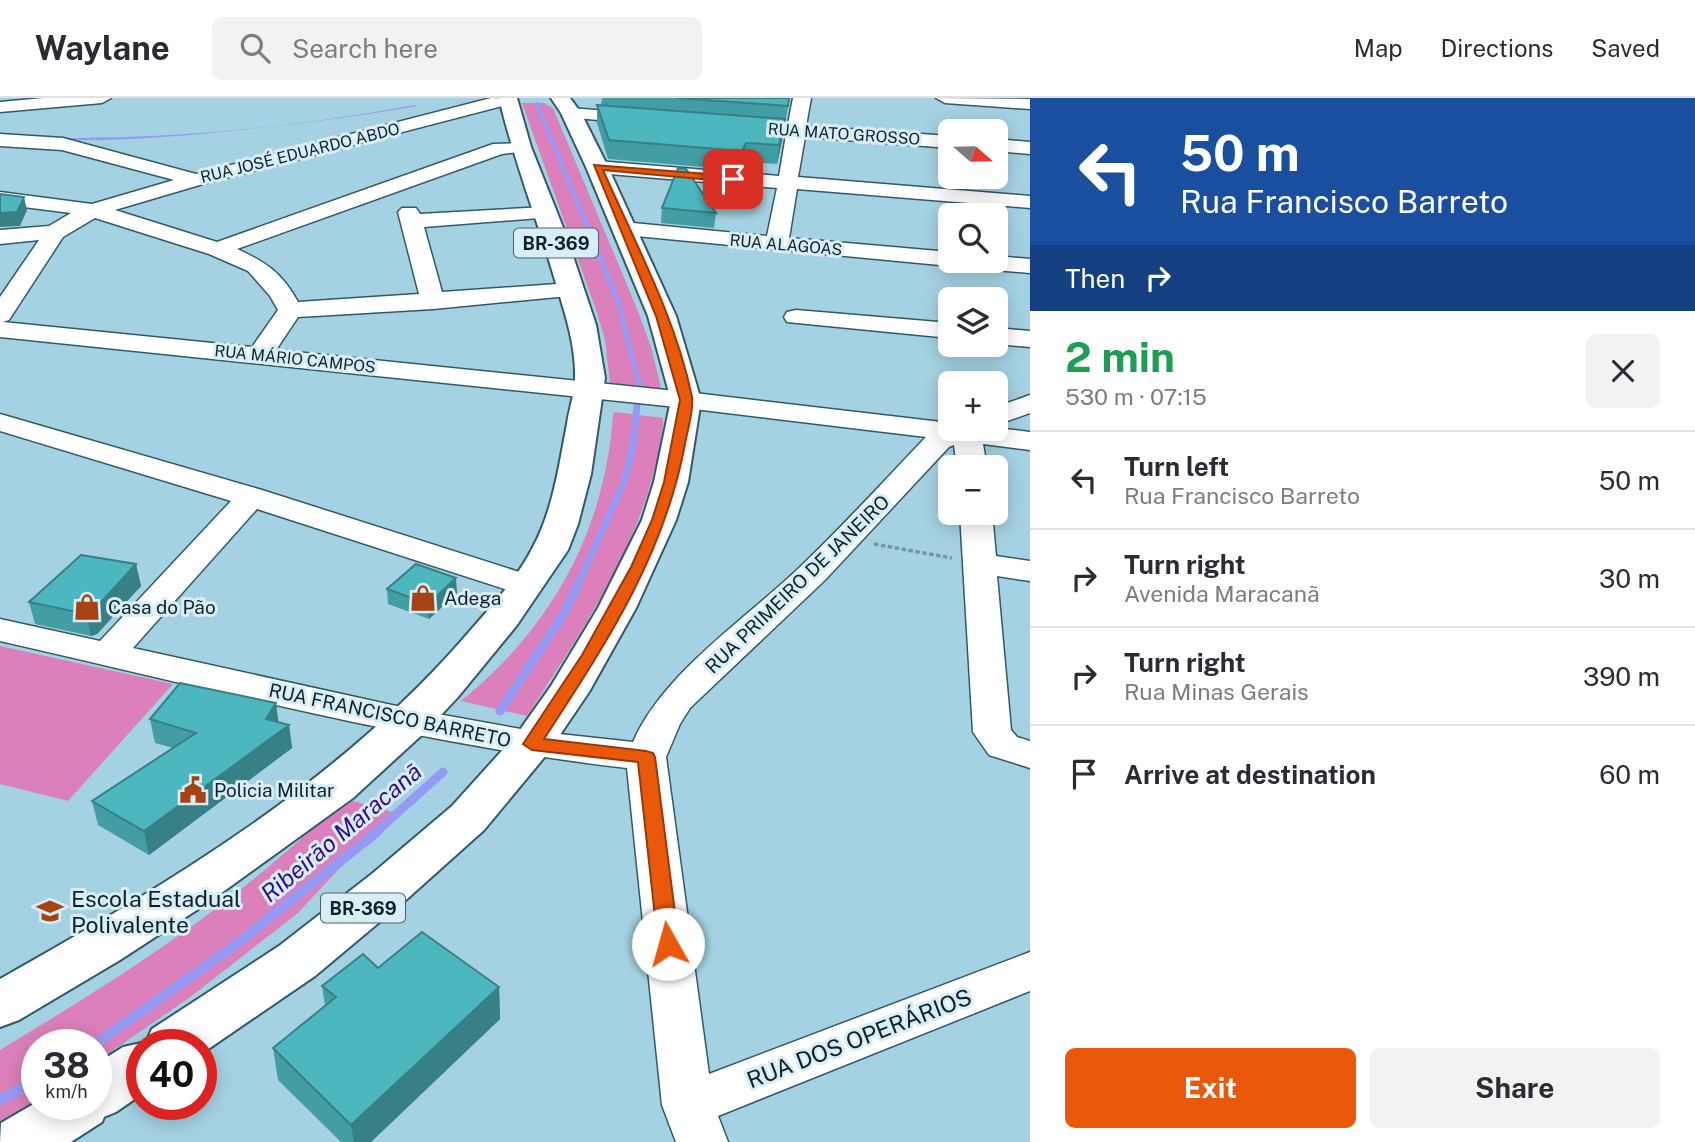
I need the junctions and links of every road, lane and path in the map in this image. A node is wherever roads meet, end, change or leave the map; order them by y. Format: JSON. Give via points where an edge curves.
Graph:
{"nodes":[{"id":1,"x":102,"y":98,"type":"edge"},
{"id":2,"x":549,"y":98,"type":"edge"},
{"id":3,"x":802,"y":98,"type":"edge"},
{"id":4,"x":945,"y":98,"type":"edge"},
{"id":5,"x":521,"y":99,"type":"edge"},
{"id":6,"x":422,"y":102,"type":"dead end"},
{"id":7,"x":1030,"y":104,"type":"edge"},
{"id":8,"x":566,"y":106,"type":"edge"},
{"id":9,"x":0,"y":107,"type":"edge"},
{"id":10,"x":449,"y":110,"type":"junction"},
{"id":11,"x":949,"y":119,"type":"edge"},
{"id":12,"x":663,"y":120,"type":"edge"},
{"id":13,"x":716,"y":124,"type":"edge"},
{"id":14,"x":795,"y":130,"type":"junction"},
{"id":15,"x":0,"y":140,"type":"edge"},
{"id":16,"x":938,"y":141,"type":"edge"},
{"id":17,"x":1008,"y":146,"type":"edge"},
{"id":18,"x":521,"y":147,"type":"junction"},
{"id":19,"x":1030,"y":148,"type":"edge"},
{"id":20,"x":597,"y":167,"type":"junction"},
{"id":21,"x":196,"y":180,"type":"junction"},
{"id":22,"x":788,"y":184,"type":"junction"},
{"id":23,"x":954,"y":196,"type":"edge"},
{"id":24,"x":0,"y":198,"type":"edge"},
{"id":25,"x":1030,"y":202,"type":"edge"},
{"id":26,"x":58,"y":205,"type":"junction"},
{"id":27,"x":93,"y":211,"type":"junction"},
{"id":28,"x":545,"y":213,"type":"junction"},
{"id":29,"x":56,"y":231,"type":"junction"},
{"id":30,"x":615,"y":231,"type":"junction"},
{"id":31,"x":576,"y":234,"type":"dead end"},
{"id":32,"x":0,"y":237,"type":"edge"},
{"id":33,"x":777,"y":244,"type":"junction"},
{"id":34,"x":217,"y":249,"type":"junction"},
{"id":35,"x":938,"y":258,"type":"edge"},
{"id":36,"x":1008,"y":264,"type":"edge"},
{"id":37,"x":1030,"y":266,"type":"edge"},
{"id":38,"x":571,"y":290,"type":"junction"},
{"id":39,"x":433,"y":302,"type":"junction"},
{"id":40,"x":290,"y":310,"type":"junction"},
{"id":41,"x":0,"y":315,"type":"edge"},
{"id":42,"x":796,"y":317,"type":"dead end"},
{"id":43,"x":0,"y":329,"type":"edge"},
{"id":44,"x":938,"y":330,"type":"edge"},
{"id":45,"x":1008,"y":337,"type":"edge"},
{"id":46,"x":1030,"y":339,"type":"edge"},
{"id":47,"x":260,"y":355,"type":"junction"},
{"id":48,"x":602,"y":391,"type":"junction"},
{"id":49,"x":677,"y":400,"type":"junction"},
{"id":50,"x":1030,"y":403,"type":"edge"},
{"id":51,"x":1008,"y":412,"type":"edge"},
{"id":52,"x":0,"y":422,"type":"edge"},
{"id":53,"x":938,"y":429,"type":"edge"},
{"id":54,"x":1008,"y":439,"type":"edge"},
{"id":55,"x":939,"y":441,"type":"edge"},
{"id":56,"x":1030,"y":442,"type":"edge"},
{"id":57,"x":251,"y":496,"type":"junction"},
{"id":58,"x":977,"y":525,"type":"edge"},
{"id":59,"x":846,"y":538,"type":"junction"},
{"id":60,"x":980,"y":563,"type":"junction"},
{"id":61,"x":1030,"y":571,"type":"edge"},
{"id":62,"x":526,"y":585,"type":"junction"},
{"id":63,"x":0,"y":630,"type":"edge"},
{"id":64,"x":109,"y":653,"type":"junction"},
{"id":65,"x":411,"y":722,"type":"junction"},
{"id":66,"x":532,"y":744,"type":"junction"},
{"id":67,"x":1013,"y":748,"type":"edge"},
{"id":68,"x":646,"y":757,"type":"junction"},
{"id":69,"x":1030,"y":971,"type":"edge"},
{"id":70,"x":0,"y":1005,"type":"edge"},
{"id":71,"x":195,"y":1029,"type":"edge"},
{"id":72,"x":57,"y":1120,"type":"edge"},
{"id":73,"x":695,"y":1124,"type":"edge"},
{"id":74,"x":22,"y":1142,"type":"edge"}],
"edges":[{"from":1,"to":9,"type":"street"},
{"from":2,"to":5,"type":"main road"},
{"from":3,"to":14,"type":"street"},
{"from":4,"to":7,"type":"street"},
{"from":4,"to":11,"type":"street"},
{"from":5,"to":10,"type":"street","name":"RUA JOSÉ EDUARDO ABDO"},
{"from":5,"to":18,"type":"main road","number":"BR-369"},
{"from":6,"to":10,"type":"street"},
{"from":8,"to":12,"type":"street"},
{"from":8,"to":20,"type":"main road","number":"BR-369"},
{"from":10,"to":21,"type":"street","name":"RUA JOSÉ EDUARDO ABDO"},
{"from":13,"to":14,"type":"street","name":"RUA MATO GROSSO"},
{"from":14,"to":16,"type":"street","name":"RUA MATO GROSSO"},
{"from":14,"to":22,"type":"street"},
{"from":15,"to":21,"type":"street","via":[[63,144]]},
{"from":17,"to":19,"type":"street"},
{"from":18,"to":28,"type":"main road","number":"BR-369"},
{"from":18,"to":34,"type":"street","via":[[500,149]]},
{"from":20,"to":22,"type":"street"},
{"from":20,"to":30,"type":"main road","number":"BR-369"},
{"from":21,"to":27,"type":"street","name":"RUA JOSÉ EDUARDO ABDO"},
{"from":22,"to":23,"type":"street"},
{"from":22,"to":33,"type":"street"},
{"from":23,"to":25,"type":"street"},
{"from":24,"to":26,"type":"street"},
{"from":26,"to":27,"type":"street"},
{"from":26,"to":29,"type":"street"},
{"from":27,"to":29,"type":"street"},
{"from":27,"to":34,"type":"street"},
{"from":28,"to":38,"type":"main road","number":"BR-369"},
{"from":28,"to":39,"type":"street","via":[[410,216]]},
{"from":29,"to":32,"type":"street"},
{"from":29,"to":41,"type":"street"},
{"from":30,"to":31,"type":"path"},
{"from":30,"to":33,"type":"street","name":"RUA ALAGOAS"},
{"from":30,"to":49,"type":"main road","number":"BR-369","via":[[662,316]]},
{"from":33,"to":35,"type":"street","name":"RUA ALAGOAS"},
{"from":34,"to":40,"type":"street","via":[[256,266]]},
{"from":36,"to":37,"type":"street"},
{"from":38,"to":39,"type":"street"},
{"from":38,"to":48,"type":"main road","number":"BR-369"},
{"from":39,"to":40,"type":"street"},
{"from":40,"to":47,"type":"street"},
{"from":42,"to":44,"type":"street"},
{"from":43,"to":47,"type":"street","name":"RUA MÁRIO CAMPOS"},
{"from":45,"to":46,"type":"street"},
{"from":47,"to":48,"type":"street","name":"RUA MÁRIO CAMPOS"},
{"from":48,"to":49,"type":"street","name":"RUA MÁRIO CAMPOS"},
{"from":48,"to":62,"type":"main road","number":"BR-369","via":[[561,524]]},
{"from":49,"to":53,"type":"street","name":"RUA MÁRIO CAMPOS"},
{"from":49,"to":66,"type":"main road","number":"BR-369","via":[[671,482],[659,520],[639,567],[590,655]]},
{"from":50,"to":51,"type":"street"},
{"from":52,"to":57,"type":"street"},
{"from":54,"to":56,"type":"street","name":"RUA MÁRIO CAMPOS"},
{"from":55,"to":59,"type":"street","name":"RUA PRIMEIRO DE JANEIRO"},
{"from":57,"to":62,"type":"street"},
{"from":57,"to":64,"type":"street"},
{"from":58,"to":60,"type":"street"},
{"from":59,"to":60,"type":"path"},
{"from":59,"to":68,"type":"street","name":"RUA PRIMEIRO DE JANEIRO","via":[[677,699]]},
{"from":60,"to":61,"type":"street"},
{"from":60,"to":67,"type":"street","via":[[992,732]]},
{"from":62,"to":65,"type":"main road","number":"BR-369"},
{"from":63,"to":64,"type":"street","name":"RUA FRANCISCO BARRETO"},
{"from":64,"to":65,"type":"street","name":"RUA FRANCISCO BARRETO"},
{"from":65,"to":66,"type":"street","name":"RUA FRANCISCO BARRETO"},
{"from":65,"to":70,"type":"main road","number":"BR-369","via":[[337,786],[192,889]]},
{"from":66,"to":68,"type":"street","name":"RUA FRANCISCO BARRETO"},
{"from":66,"to":71,"type":"main road","number":"BR-369","via":[[468,818],[390,886],[297,961]]},
{"from":68,"to":73,"type":"street"},
{"from":69,"to":73,"type":"street","name":"RUA DOS OPERÁRIOS"},
{"from":72,"to":74,"type":"main road"}]}
